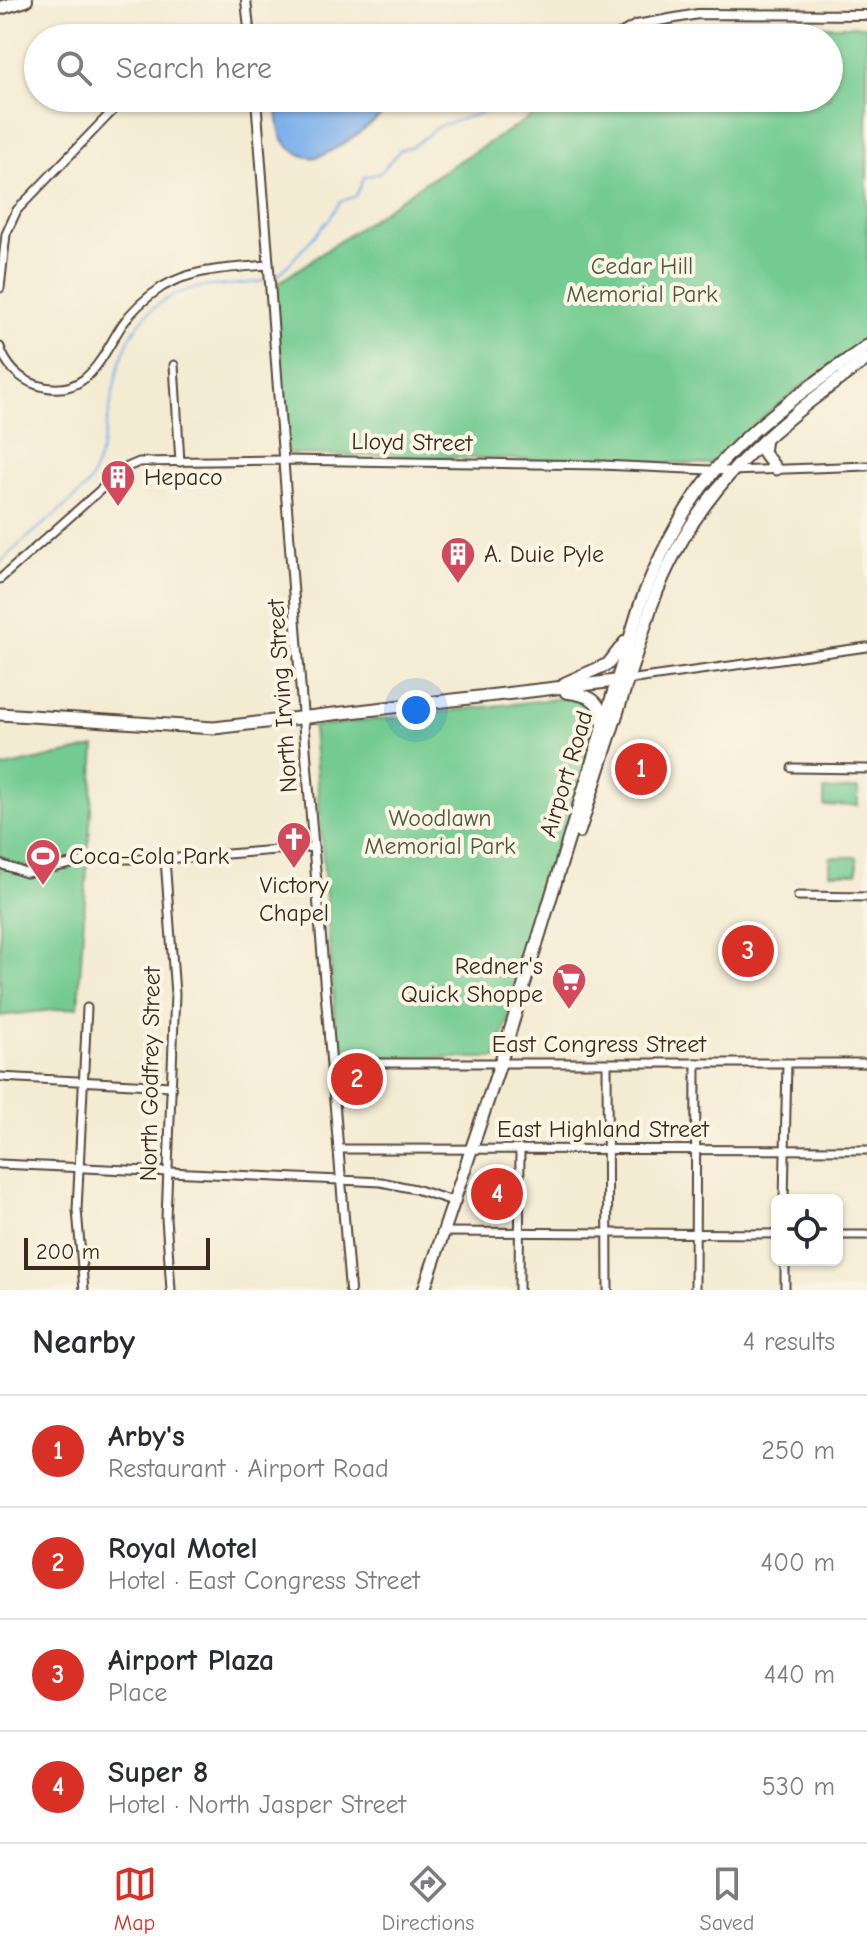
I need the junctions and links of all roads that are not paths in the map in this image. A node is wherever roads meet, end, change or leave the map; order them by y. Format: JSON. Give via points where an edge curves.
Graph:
{"nodes":[{"id":1,"x":26,"y":0,"type":"edge"},
{"id":2,"x":246,"y":0,"type":"edge"},
{"id":3,"x":0,"y":8,"type":"edge"},
{"id":4,"x":867,"y":15,"type":"edge"},
{"id":5,"x":249,"y":24,"type":"edge"},
{"id":6,"x":640,"y":24,"type":"edge"},
{"id":7,"x":111,"y":112,"type":"edge"},
{"id":8,"x":257,"y":112,"type":"edge"},
{"id":9,"x":268,"y":265,"type":"junction"},
{"id":10,"x":0,"y":288,"type":"edge"},
{"id":11,"x":867,"y":346,"type":"edge"},
{"id":12,"x":0,"y":347,"type":"edge"},
{"id":13,"x":867,"y":359,"type":"edge"},
{"id":14,"x":174,"y":365,"type":"dead end"},
{"id":15,"x":765,"y":438,"type":"junction"},
{"id":16,"x":283,"y":460,"type":"junction"},
{"id":17,"x":180,"y":462,"type":"junction"},
{"id":18,"x":867,"y":466,"type":"edge"},
{"id":19,"x":776,"y":469,"type":"junction"},
{"id":20,"x":714,"y":471,"type":"junction"},
{"id":21,"x":731,"y":471,"type":"junction"},
{"id":22,"x":0,"y":579,"type":"edge"},
{"id":23,"x":632,"y":632,"type":"junction"},
{"id":24,"x":867,"y":647,"type":"edge"},
{"id":25,"x":623,"y":681,"type":"junction"},
{"id":26,"x":550,"y":689,"type":"junction"},
{"id":27,"x":0,"y":714,"type":"edge"},
{"id":28,"x":303,"y":719,"type":"junction"},
{"id":29,"x":603,"y":727,"type":"junction"},
{"id":30,"x":792,"y":768,"type":"dead end"},
{"id":31,"x":867,"y":769,"type":"edge"},
{"id":32,"x":314,"y":847,"type":"junction"},
{"id":33,"x":165,"y":859,"type":"junction"},
{"id":34,"x":0,"y":864,"type":"edge"},
{"id":35,"x":798,"y":896,"type":"dead end"},
{"id":36,"x":867,"y":897,"type":"edge"},
{"id":37,"x":87,"y":1008,"type":"dead end"},
{"id":38,"x":332,"y":1063,"type":"junction"},
{"id":39,"x":503,"y":1063,"type":"junction"},
{"id":40,"x":696,"y":1063,"type":"junction"},
{"id":41,"x":787,"y":1063,"type":"junction"},
{"id":42,"x":867,"y":1063,"type":"edge"},
{"id":43,"x":607,"y":1064,"type":"junction"},
{"id":44,"x":0,"y":1077,"type":"edge"},
{"id":45,"x":83,"y":1081,"type":"junction"},
{"id":46,"x":171,"y":1086,"type":"junction"},
{"id":47,"x":339,"y":1149,"type":"junction"},
{"id":48,"x":476,"y":1149,"type":"junction"},
{"id":49,"x":520,"y":1149,"type":"junction"},
{"id":50,"x":608,"y":1149,"type":"junction"},
{"id":51,"x":696,"y":1149,"type":"junction"},
{"id":52,"x":785,"y":1150,"type":"junction"},
{"id":53,"x":867,"y":1150,"type":"edge"},
{"id":54,"x":0,"y":1164,"type":"edge"},
{"id":55,"x":79,"y":1168,"type":"junction"},
{"id":56,"x":167,"y":1172,"type":"junction"},
{"id":57,"x":341,"y":1182,"type":"junction"},
{"id":58,"x":784,"y":1194,"type":"edge"},
{"id":59,"x":456,"y":1202,"type":"junction"},
{"id":60,"x":448,"y":1232,"type":"junction"},
{"id":61,"x":520,"y":1234,"type":"junction"},
{"id":62,"x":608,"y":1234,"type":"junction"},
{"id":63,"x":696,"y":1234,"type":"junction"},
{"id":64,"x":771,"y":1234,"type":"edge"},
{"id":65,"x":843,"y":1235,"type":"edge"},
{"id":66,"x":867,"y":1235,"type":"edge"},
{"id":67,"x":785,"y":1266,"type":"edge"},
{"id":68,"x":84,"y":1290,"type":"edge"},
{"id":69,"x":171,"y":1290,"type":"edge"},
{"id":70,"x":350,"y":1290,"type":"edge"},
{"id":71,"x":424,"y":1290,"type":"edge"},
{"id":72,"x":431,"y":1290,"type":"edge"},
{"id":73,"x":519,"y":1290,"type":"edge"},
{"id":74,"x":608,"y":1290,"type":"edge"},
{"id":75,"x":695,"y":1290,"type":"edge"},
{"id":76,"x":785,"y":1290,"type":"edge"}],
"edges":[{"from":1,"to":3,"type":"highway"},
{"from":2,"to":5,"type":"street"},
{"from":4,"to":6,"type":"street","via":[[698,14]]},
{"from":7,"to":10,"type":"street","via":[[22,202],[6,234]]},
{"from":8,"to":9,"type":"street","name":"North Irving Street"},
{"from":9,"to":12,"type":"street","via":[[202,272],[164,286],[123,323],[98,367],[66,386],[47,387],[24,379]]},
{"from":9,"to":16,"type":"street","name":"North Irving Street"},
{"from":11,"to":20,"type":"main road","name":"Airport Road","via":[[746,438]]},
{"from":13,"to":15,"type":"main road","name":"Airport Road"},
{"from":14,"to":17,"type":"street"},
{"from":15,"to":19,"type":"main road","via":[[763,452]]},
{"from":15,"to":21,"type":"main road","name":"Airport Road"},
{"from":16,"to":17,"type":"street","name":"Lloyd Street"},
{"from":16,"to":20,"type":"street","name":"Lloyd Street"},
{"from":16,"to":28,"type":"street","name":"North Irving Street"},
{"from":17,"to":22,"type":"street","name":"Lloyd Street","via":[[139,462],[125,468]]},
{"from":18,"to":19,"type":"street","name":"Lloyd Street"},
{"from":19,"to":21,"type":"street","name":"Lloyd Street"},
{"from":20,"to":21,"type":"street","name":"Lloyd Street"},
{"from":20,"to":23,"type":"main road","name":"Airport Road","via":[[653,569]]},
{"from":21,"to":25,"type":"main road","name":"Airport Road","via":[[674,553]]},
{"from":23,"to":25,"type":"main road","name":"Airport Road"},
{"from":23,"to":26,"type":"main road","via":[[603,667]]},
{"from":24,"to":25,"type":"street"},
{"from":25,"to":26,"type":"main road"},
{"from":25,"to":29,"type":"main road","name":"Airport Road"},
{"from":25,"to":39,"type":"main road","name":"Airport Road"},
{"from":26,"to":28,"type":"main road"},
{"from":26,"to":29,"type":"main road","via":[[592,698],[600,706]]},
{"from":27,"to":28,"type":"main road","via":[[194,728]]},
{"from":28,"to":32,"type":"street","name":"North Irving Street"},
{"from":29,"to":39,"type":"main road","name":"Airport Road"},
{"from":30,"to":31,"type":"street"},
{"from":32,"to":33,"type":"street"},
{"from":32,"to":38,"type":"street","name":"North Irving Street"},
{"from":33,"to":34,"type":"street","via":[[96,859],[26,873]]},
{"from":33,"to":46,"type":"street","name":"North Godfrey Street","via":[[175,994]]},
{"from":35,"to":36,"type":"street"},
{"from":37,"to":45,"type":"street"},
{"from":38,"to":39,"type":"street","name":"East Congress Street"},
{"from":38,"to":47,"type":"street","name":"North Irving Street"},
{"from":39,"to":43,"type":"street","name":"East Congress Street"},
{"from":39,"to":48,"type":"main road","name":"Airport Road"},
{"from":40,"to":41,"type":"street","name":"East Congress Street"},
{"from":40,"to":43,"type":"street","name":"East Congress Street"},
{"from":40,"to":51,"type":"street"},
{"from":41,"to":42,"type":"street","name":"East Congress Street"},
{"from":41,"to":52,"type":"street"},
{"from":43,"to":50,"type":"street"},
{"from":44,"to":45,"type":"street"},
{"from":45,"to":46,"type":"street"},
{"from":45,"to":55,"type":"street"},
{"from":46,"to":56,"type":"street","name":"North Godfrey Street"},
{"from":47,"to":48,"type":"street","name":"East Highland Street"},
{"from":47,"to":57,"type":"street","name":"North Irving Street"},
{"from":48,"to":49,"type":"street","name":"East Highland Street"},
{"from":48,"to":59,"type":"main road","name":"Airport Road"},
{"from":48,"to":60,"type":"main road","name":"Airport Road"},
{"from":49,"to":50,"type":"street","name":"East Highland Street"},
{"from":49,"to":61,"type":"street"},
{"from":50,"to":51,"type":"street","name":"East Highland Street"},
{"from":50,"to":62,"type":"street"},
{"from":51,"to":52,"type":"street","name":"East Highland Street"},
{"from":51,"to":63,"type":"street"},
{"from":52,"to":53,"type":"street","name":"East Highland Street"},
{"from":52,"to":58,"type":"street"},
{"from":54,"to":55,"type":"street"},
{"from":55,"to":56,"type":"street"},
{"from":55,"to":68,"type":"street"},
{"from":56,"to":57,"type":"street"},
{"from":56,"to":69,"type":"street","name":"North Godfrey Street"},
{"from":57,"to":59,"type":"street","via":[[396,1184]]},
{"from":57,"to":70,"type":"street","name":"North Irving Street"},
{"from":59,"to":60,"type":"main road","name":"Airport Road"},
{"from":60,"to":61,"type":"street"},
{"from":60,"to":71,"type":"main road","name":"Airport Road"},
{"from":60,"to":72,"type":"main road","name":"Airport Road"},
{"from":61,"to":62,"type":"street"},
{"from":61,"to":73,"type":"street"},
{"from":62,"to":63,"type":"street"},
{"from":62,"to":74,"type":"street"},
{"from":63,"to":64,"type":"street"},
{"from":63,"to":75,"type":"street"},
{"from":65,"to":66,"type":"street"},
{"from":67,"to":76,"type":"street"}]}
